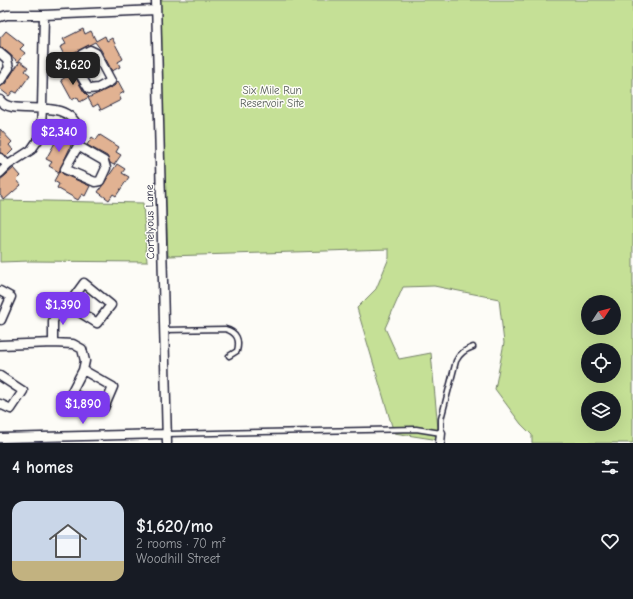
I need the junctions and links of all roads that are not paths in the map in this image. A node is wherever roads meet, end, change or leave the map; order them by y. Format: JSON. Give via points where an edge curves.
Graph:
{"nodes":[{"id":1,"x":156,"y":0,"type":"edge"},
{"id":2,"x":156,"y":10,"type":"junction"},
{"id":3,"x":44,"y":15,"type":"junction"},
{"id":4,"x":0,"y":16,"type":"edge"},
{"id":5,"x":0,"y":52,"type":"edge"},
{"id":6,"x":71,"y":60,"type":"junction"},
{"id":7,"x":43,"y":63,"type":"junction"},
{"id":8,"x":0,"y":81,"type":"edge"},
{"id":9,"x":0,"y":100,"type":"edge"},
{"id":10,"x":42,"y":108,"type":"junction"},
{"id":11,"x":78,"y":146,"type":"junction"},
{"id":12,"x":0,"y":158,"type":"edge"},
{"id":13,"x":8,"y":165,"type":"junction"},
{"id":14,"x":0,"y":173,"type":"edge"},
{"id":15,"x":0,"y":291,"type":"edge"},
{"id":16,"x":68,"y":305,"type":"junction"},
{"id":17,"x":0,"y":321,"type":"edge"},
{"id":18,"x":164,"y":330,"type":"junction"},
{"id":19,"x":53,"y":343,"type":"junction"},
{"id":20,"x":0,"y":345,"type":"edge"},
{"id":21,"x":473,"y":347,"type":"dead end"},
{"id":22,"x":229,"y":356,"type":"dead end"},
{"id":23,"x":83,"y":370,"type":"junction"},
{"id":24,"x":0,"y":376,"type":"edge"},
{"id":25,"x":0,"y":404,"type":"edge"},
{"id":26,"x":441,"y":433,"type":"junction"},
{"id":27,"x":166,"y":434,"type":"junction"},
{"id":28,"x":0,"y":438,"type":"edge"},
{"id":29,"x":71,"y":439,"type":"edge"},
{"id":30,"x":167,"y":443,"type":"edge"},
{"id":31,"x":440,"y":443,"type":"edge"}],
"edges":[{"from":1,"to":2,"type":"street","name":"Cortelyous Lane"},
{"from":2,"to":3,"type":"street"},
{"from":2,"to":18,"type":"street","name":"Cortelyous Lane"},
{"from":3,"to":4,"type":"street"},
{"from":3,"to":7,"type":"street"},
{"from":5,"to":8,"type":"street","via":[[7,59],[9,68]]},
{"from":6,"to":6,"type":"street","via":[[89,89],[98,88],[111,81],[96,53],[90,50]]},
{"from":6,"to":7,"type":"street","via":[[59,64]]},
{"from":7,"to":10,"type":"street"},
{"from":9,"to":10,"type":"street","via":[[12,108]]},
{"from":10,"to":11,"type":"street","via":[[69,116],[79,131]]},
{"from":10,"to":13,"type":"street","via":[[38,140],[31,150]]},
{"from":11,"to":11,"type":"street","via":[[65,169],[95,182],[100,181],[106,168],[104,161]]},
{"from":12,"to":13,"type":"street"},
{"from":13,"to":14,"type":"street"},
{"from":15,"to":17,"type":"street","via":[[10,297]]},
{"from":16,"to":16,"type":"street","via":[[84,283],[111,305],[97,323]]},
{"from":16,"to":19,"type":"street","via":[[57,313]]},
{"from":18,"to":22,"type":"lane","via":[[229,330],[238,340],[237,351]]},
{"from":18,"to":27,"type":"street","name":"Cortelyous Lane"},
{"from":19,"to":20,"type":"street"},
{"from":19,"to":23,"type":"street","via":[[73,344],[82,349],[85,362]]},
{"from":21,"to":26,"type":"lane","via":[[465,350],[456,361]]},
{"from":23,"to":23,"type":"street","via":[[113,387],[104,408],[71,393]]},
{"from":24,"to":25,"type":"street","via":[[23,391],[11,409]]},
{"from":26,"to":27,"type":"lane","via":[[416,429]]},
{"from":26,"to":31,"type":"street"},
{"from":27,"to":29,"type":"street"},
{"from":27,"to":30,"type":"street","name":"Cortelyous Lane"},
{"from":28,"to":29,"type":"street"}]}
